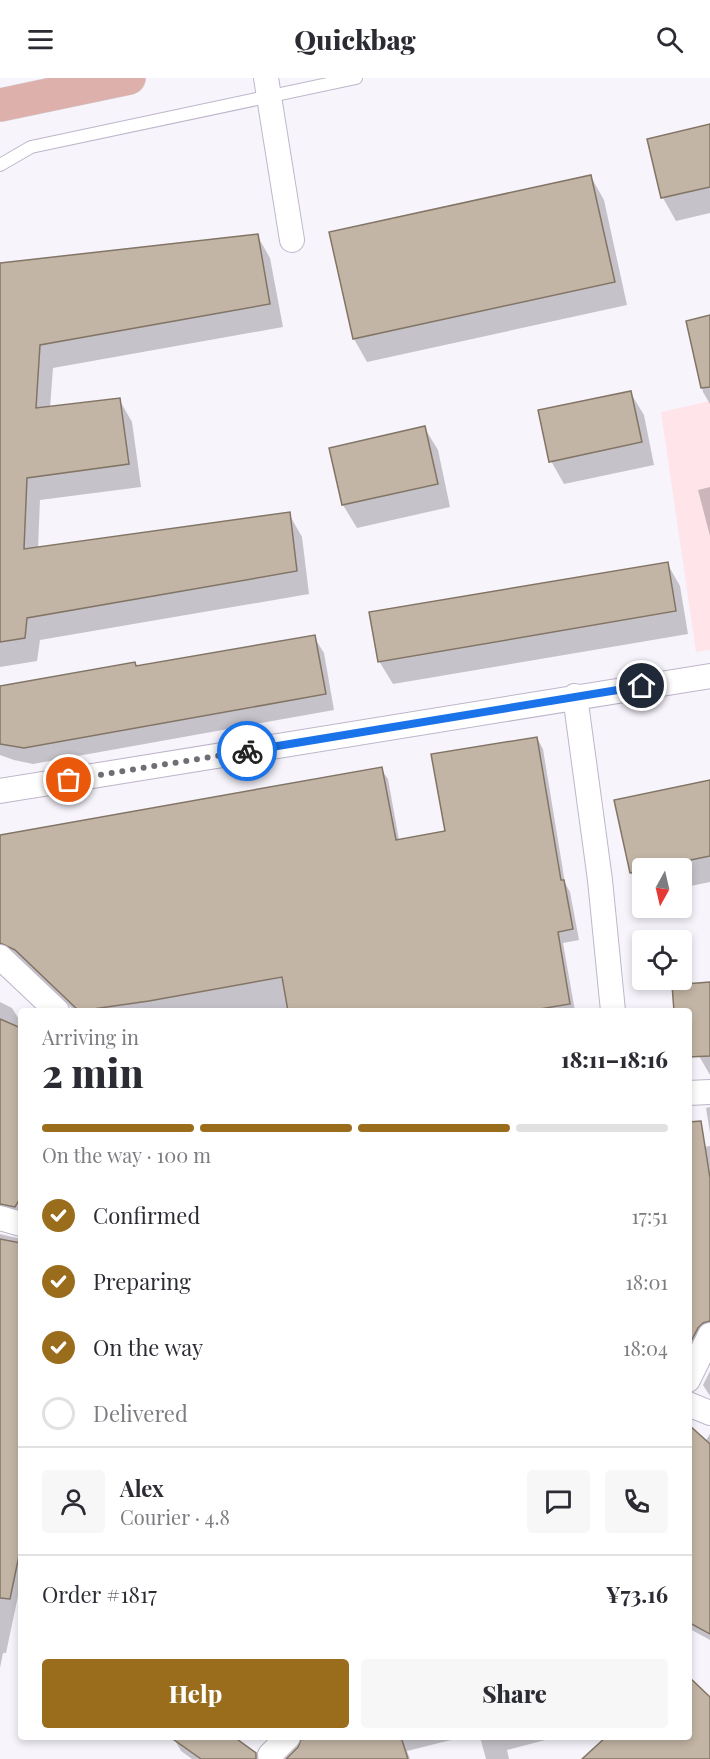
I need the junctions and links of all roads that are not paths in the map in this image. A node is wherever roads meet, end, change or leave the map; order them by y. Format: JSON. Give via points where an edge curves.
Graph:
{"nodes":[{"id":1,"x":129,"y":78,"type":"edge"},
{"id":2,"x":356,"y":78,"type":"edge"},
{"id":3,"x":267,"y":87,"type":"edge"},
{"id":4,"x":0,"y":105,"type":"edge"},
{"id":5,"x":0,"y":165,"type":"edge"},
{"id":6,"x":292,"y":240,"type":"dead end"},
{"id":7,"x":710,"y":676,"type":"edge"},
{"id":8,"x":575,"y":696,"type":"junction"},
{"id":9,"x":0,"y":791,"type":"edge"},
{"id":10,"x":0,"y":957,"type":"edge"},
{"id":11,"x":54,"y":1008,"type":"edge"},
{"id":12,"x":613,"y":1008,"type":"edge"},
{"id":13,"x":710,"y":1092,"type":"edge"},
{"id":14,"x":692,"y":1093,"type":"edge"},
{"id":15,"x":0,"y":1218,"type":"edge"},
{"id":16,"x":18,"y":1223,"type":"edge"},
{"id":17,"x":710,"y":1335,"type":"edge"},
{"id":18,"x":692,"y":1372,"type":"edge"},
{"id":19,"x":692,"y":1406,"type":"edge"},
{"id":20,"x":710,"y":1413,"type":"edge"},
{"id":21,"x":285,"y":1740,"type":"edge"},
{"id":22,"x":270,"y":1755,"type":"dead end"}],
"edges":[{"from":1,"to":4,"type":"main road"},
{"from":2,"to":3,"type":"lane"},
{"from":3,"to":5,"type":"lane","via":[[31,147]]},
{"from":3,"to":6,"type":"street"},
{"from":7,"to":8,"type":"street"},
{"from":8,"to":9,"type":"street"},
{"from":8,"to":12,"type":"street"},
{"from":10,"to":11,"type":"street"},
{"from":13,"to":14,"type":"street"},
{"from":15,"to":16,"type":"street"},
{"from":17,"to":18,"type":"street"},
{"from":19,"to":20,"type":"street"},
{"from":21,"to":22,"type":"street"}]}
